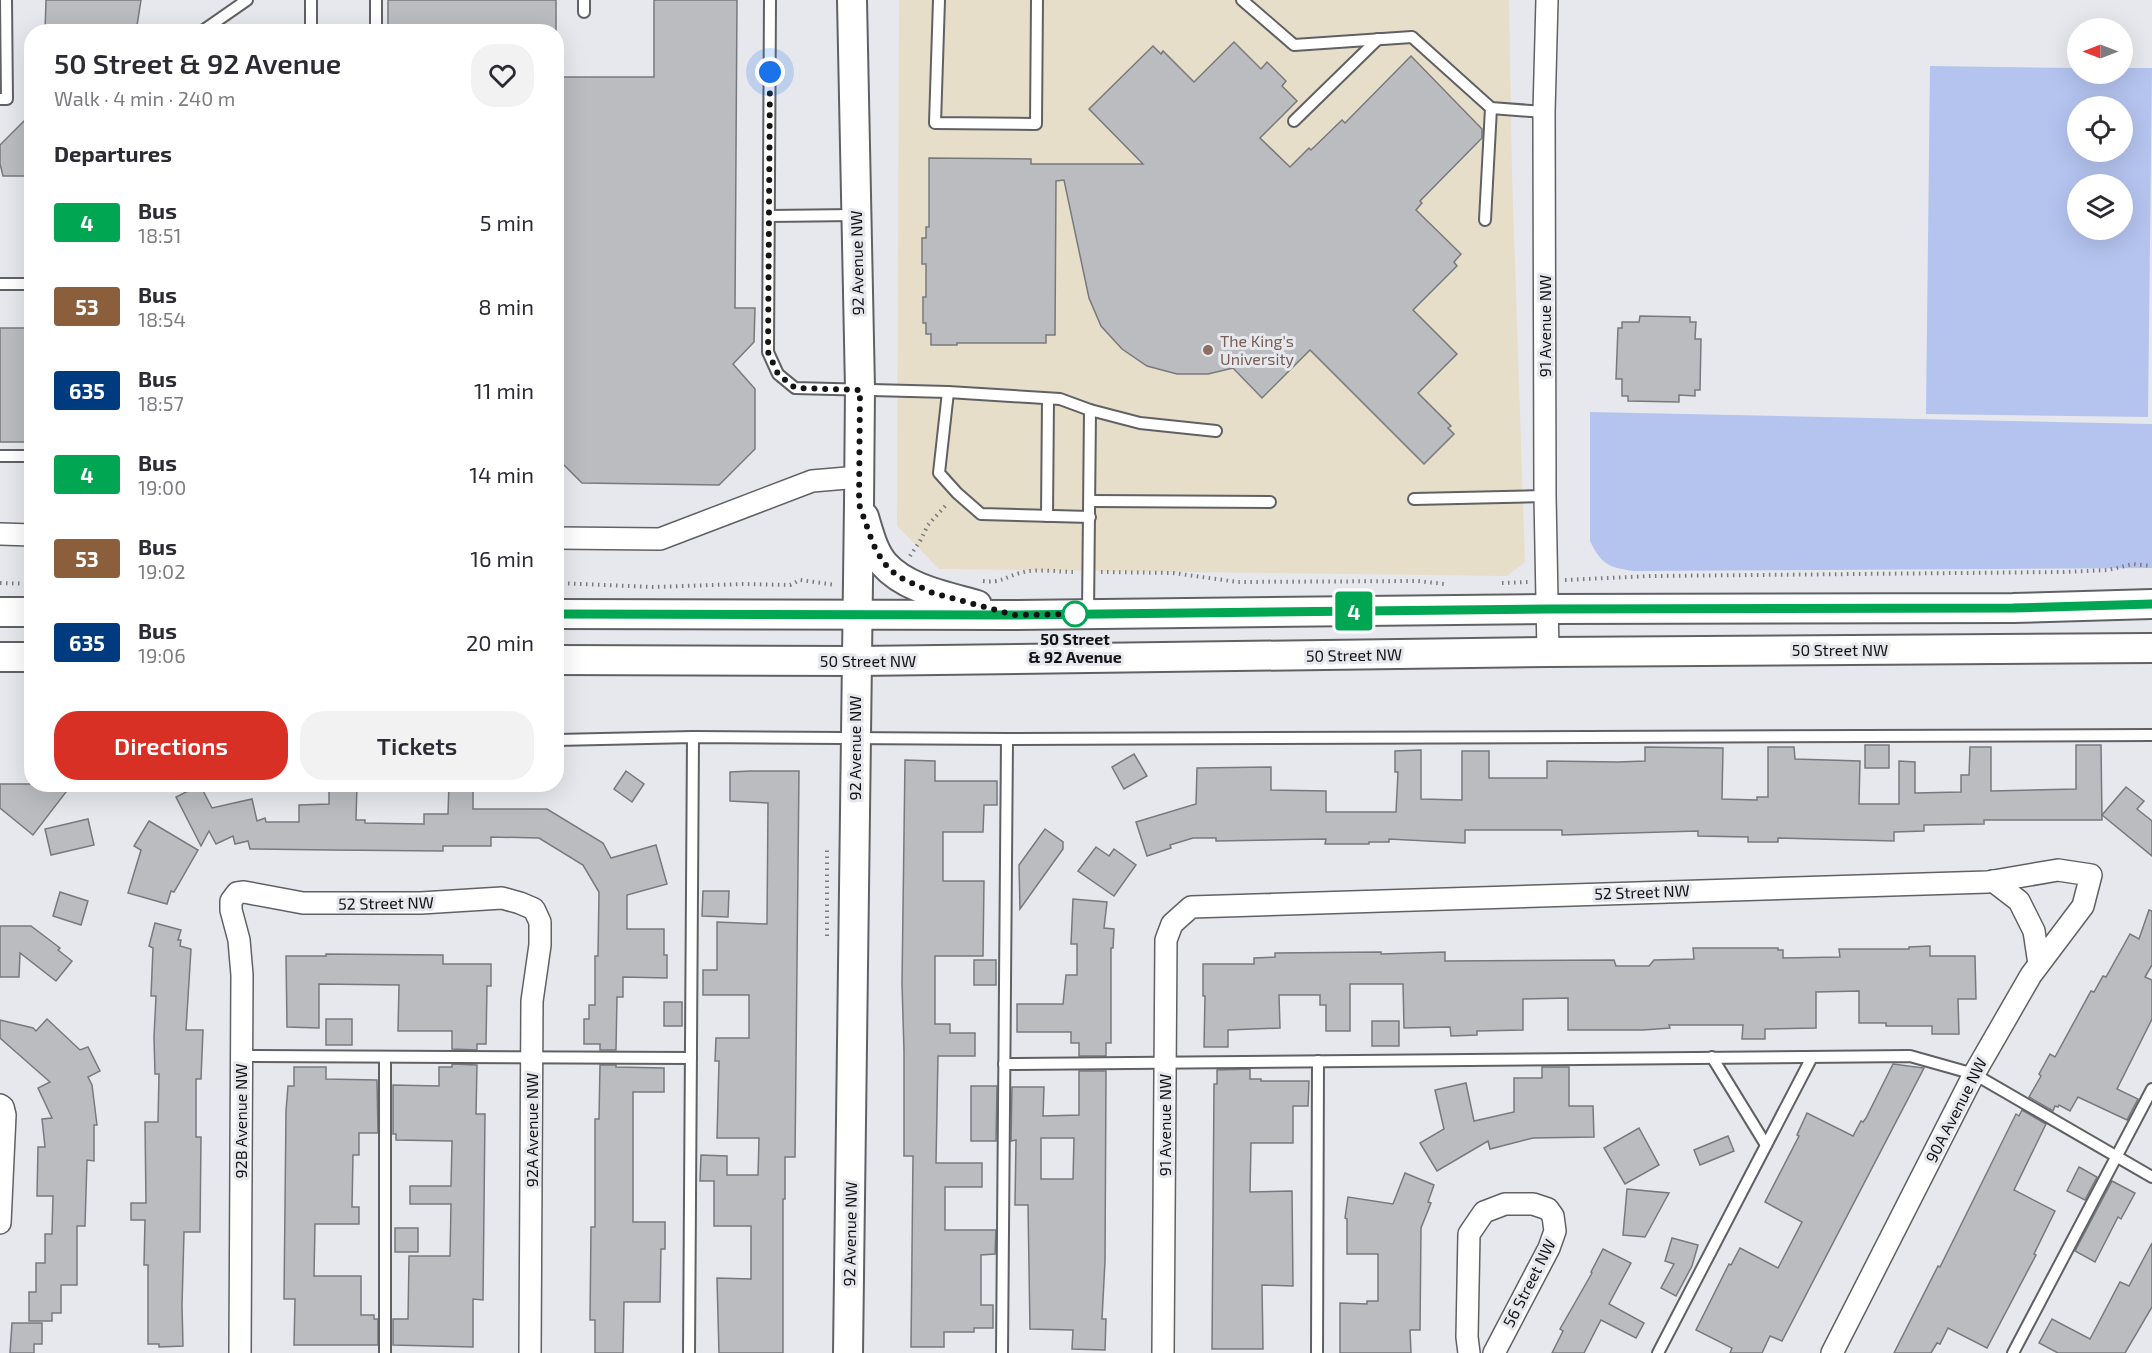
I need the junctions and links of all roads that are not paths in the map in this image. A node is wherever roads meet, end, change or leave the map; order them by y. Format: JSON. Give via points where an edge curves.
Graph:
{"nodes":[{"id":1,"x":6,"y":0,"type":"edge"},
{"id":2,"x":247,"y":0,"type":"edge"},
{"id":3,"x":312,"y":0,"type":"edge"},
{"id":4,"x":376,"y":0,"type":"edge"},
{"id":5,"x":584,"y":0,"type":"edge"},
{"id":6,"x":770,"y":0,"type":"edge"},
{"id":7,"x":852,"y":0,"type":"edge"},
{"id":8,"x":939,"y":0,"type":"edge"},
{"id":9,"x":1037,"y":0,"type":"edge"},
{"id":10,"x":1242,"y":0,"type":"edge"},
{"id":11,"x":1546,"y":0,"type":"edge"},
{"id":12,"x":584,"y":12,"type":"dead end"},
{"id":13,"x":212,"y":24,"type":"edge"},
{"id":14,"x":311,"y":24,"type":"edge"},
{"id":15,"x":376,"y":24,"type":"edge"},
{"id":16,"x":1377,"y":39,"type":"junction"},
{"id":17,"x":0,"y":99,"type":"edge"},
{"id":18,"x":1491,"y":108,"type":"junction"},
{"id":19,"x":1544,"y":112,"type":"junction"},
{"id":20,"x":1294,"y":121,"type":"dead end"},
{"id":21,"x":856,"y":215,"type":"junction"},
{"id":22,"x":769,"y":216,"type":"junction"},
{"id":23,"x":1485,"y":220,"type":"dead end"},
{"id":24,"x":0,"y":284,"type":"edge"},
{"id":25,"x":24,"y":284,"type":"edge"},
{"id":26,"x":860,"y":390,"type":"junction"},
{"id":27,"x":948,"y":392,"type":"junction"},
{"id":28,"x":1048,"y":399,"type":"junction"},
{"id":29,"x":1090,"y":410,"type":"junction"},
{"id":30,"x":1216,"y":431,"type":"dead end"},
{"id":31,"x":0,"y":456,"type":"edge"},
{"id":32,"x":24,"y":456,"type":"edge"},
{"id":33,"x":859,"y":491,"type":"junction"},
{"id":34,"x":1545,"y":496,"type":"junction"},
{"id":35,"x":1414,"y":499,"type":"dead end"},
{"id":36,"x":1091,"y":501,"type":"junction"},
{"id":37,"x":1270,"y":502,"type":"dead end"},
{"id":38,"x":1047,"y":516,"type":"junction"},
{"id":39,"x":1090,"y":517,"type":"junction"},
{"id":40,"x":0,"y":534,"type":"edge"},
{"id":41,"x":24,"y":535,"type":"edge"},
{"id":42,"x":564,"y":538,"type":"edge"},
{"id":43,"x":2152,"y":604,"type":"edge"},
{"id":44,"x":1548,"y":609,"type":"junction"},
{"id":45,"x":0,"y":612,"type":"edge"},
{"id":46,"x":24,"y":612,"type":"edge"},
{"id":47,"x":564,"y":614,"type":"edge"},
{"id":48,"x":1088,"y":614,"type":"junction"},
{"id":49,"x":858,"y":615,"type":"junction"},
{"id":50,"x":1014,"y":615,"type":"junction"},
{"id":51,"x":2152,"y":648,"type":"edge"},
{"id":52,"x":1548,"y":652,"type":"junction"},
{"id":53,"x":0,"y":657,"type":"edge"},
{"id":54,"x":24,"y":657,"type":"edge"},
{"id":55,"x":564,"y":660,"type":"edge"},
{"id":56,"x":858,"y":661,"type":"junction"},
{"id":57,"x":2152,"y":735,"type":"edge"},
{"id":58,"x":693,"y":737,"type":"junction"},
{"id":59,"x":856,"y":739,"type":"junction"},
{"id":60,"x":1007,"y":739,"type":"junction"},
{"id":61,"x":564,"y":740,"type":"edge"},
{"id":62,"x":2091,"y":875,"type":"joint"},
{"id":63,"x":1993,"y":881,"type":"junction"},
{"id":64,"x":237,"y":894,"type":"joint"},
{"id":65,"x":1191,"y":907,"type":"joint"},
{"id":66,"x":534,"y":909,"type":"joint"},
{"id":67,"x":2039,"y":964,"type":"junction"},
{"id":68,"x":242,"y":1056,"type":"junction"},
{"id":69,"x":385,"y":1057,"type":"junction"},
{"id":70,"x":1812,"y":1057,"type":"junction"},
{"id":71,"x":532,"y":1058,"type":"junction"},
{"id":72,"x":691,"y":1058,"type":"junction"},
{"id":73,"x":1712,"y":1058,"type":"junction"},
{"id":74,"x":1318,"y":1061,"type":"junction"},
{"id":75,"x":1165,"y":1062,"type":"junction"},
{"id":76,"x":1004,"y":1064,"type":"junction"},
{"id":77,"x":1974,"y":1074,"type":"junction"},
{"id":78,"x":2152,"y":1089,"type":"edge"},
{"id":79,"x":1,"y":1106,"type":"edge"},
{"id":80,"x":1766,"y":1145,"type":"junction"},
{"id":81,"x":2116,"y":1158,"type":"junction"},
{"id":82,"x":2152,"y":1177,"type":"edge"},
{"id":83,"x":0,"y":1223,"type":"edge"},
{"id":84,"x":240,"y":1353,"type":"edge"},
{"id":85,"x":385,"y":1353,"type":"edge"},
{"id":86,"x":530,"y":1353,"type":"edge"},
{"id":87,"x":689,"y":1353,"type":"edge"},
{"id":88,"x":848,"y":1353,"type":"edge"},
{"id":89,"x":1002,"y":1353,"type":"edge"},
{"id":90,"x":1163,"y":1353,"type":"edge"},
{"id":91,"x":1317,"y":1353,"type":"edge"},
{"id":92,"x":1469,"y":1353,"type":"edge"},
{"id":93,"x":1494,"y":1353,"type":"edge"},
{"id":94,"x":1658,"y":1353,"type":"edge"},
{"id":95,"x":1832,"y":1353,"type":"edge"},
{"id":96,"x":2013,"y":1353,"type":"edge"}],
"edges":[{"from":1,"to":17,"type":"lane","via":[[7,99]]},
{"from":2,"to":13,"type":"lane"},
{"from":3,"to":14,"type":"lane"},
{"from":4,"to":15,"type":"lane"},
{"from":5,"to":12,"type":"lane"},
{"from":6,"to":22,"type":"lane"},
{"from":7,"to":21,"type":"main road","name":"92 Avenue NW"},
{"from":8,"to":9,"type":"lane","via":[[935,123],[1024,124],[1035,124]]},
{"from":10,"to":16,"type":"lane","via":[[1294,45]]},
{"from":11,"to":19,"type":"street","name":"91 Avenue NW"},
{"from":16,"to":18,"type":"lane","via":[[1412,37]]},
{"from":16,"to":20,"type":"lane"},
{"from":18,"to":19,"type":"lane"},
{"from":18,"to":23,"type":"lane"},
{"from":19,"to":34,"type":"street","name":"91 Avenue NW"},
{"from":21,"to":22,"type":"lane"},
{"from":21,"to":26,"type":"main road","name":"92 Avenue NW"},
{"from":22,"to":26,"type":"lane","via":[[768,352],[778,374],[795,388]]},
{"from":24,"to":25,"type":"lane"},
{"from":26,"to":27,"type":"lane"},
{"from":26,"to":33,"type":"main road","name":"92 Avenue NW"},
{"from":27,"to":28,"type":"lane"},
{"from":27,"to":38,"type":"lane","via":[[939,473],[981,514]]},
{"from":28,"to":29,"type":"lane","via":[[1060,399]]},
{"from":28,"to":38,"type":"lane"},
{"from":29,"to":30,"type":"lane","via":[[1140,423]]},
{"from":29,"to":36,"type":"lane"},
{"from":31,"to":32,"type":"lane"},
{"from":33,"to":42,"type":"street","via":[[812,481],[660,539]]},
{"from":33,"to":49,"type":"main road","name":"92 Avenue NW"},
{"from":33,"to":50,"type":"main road","via":[[873,544],[897,576],[933,593]]},
{"from":34,"to":35,"type":"lane"},
{"from":34,"to":44,"type":"street","name":"91 Avenue NW"},
{"from":36,"to":37,"type":"lane"},
{"from":36,"to":39,"type":"lane"},
{"from":38,"to":39,"type":"lane"},
{"from":39,"to":48,"type":"lane"},
{"from":40,"to":41,"type":"street"},
{"from":43,"to":44,"type":"main road"},
{"from":44,"to":48,"type":"main road"},
{"from":44,"to":52,"type":"street","name":"91 Avenue NW"},
{"from":45,"to":46,"type":"main road"},
{"from":47,"to":49,"type":"main road"},
{"from":48,"to":50,"type":"main road"},
{"from":49,"to":50,"type":"main road"},
{"from":49,"to":56,"type":"main road","name":"92 Avenue NW"},
{"from":51,"to":52,"type":"main road","name":"50 Street NW"},
{"from":52,"to":56,"type":"main road","name":"50 Street NW"},
{"from":53,"to":54,"type":"main road"},
{"from":55,"to":56,"type":"main road","name":"50 Street NW"},
{"from":56,"to":59,"type":"main road","name":"92 Avenue NW"},
{"from":57,"to":60,"type":"lane"},
{"from":58,"to":59,"type":"lane"},
{"from":58,"to":61,"type":"lane"},
{"from":58,"to":72,"type":"lane"},
{"from":59,"to":60,"type":"lane"},
{"from":59,"to":88,"type":"main road","name":"92 Avenue NW"},
{"from":60,"to":76,"type":"lane"},
{"from":62,"to":63,"type":"street","name":"52 Street NW","via":[[2058,870]]},
{"from":62,"to":67,"type":"street","name":"90A Avenue NW","via":[[2083,906]]},
{"from":63,"to":65,"type":"street","name":"52 Street NW"},
{"from":63,"to":67,"type":"street","via":[[2019,901],[2034,931]]},
{"from":64,"to":66,"type":"street","name":"52 Street NW","via":[[303,903],[502,898]]},
{"from":64,"to":68,"type":"street","name":"92B Avenue NW","via":[[231,910],[242,975]]},
{"from":65,"to":75,"type":"street","name":"91 Avenue NW","via":[[1172,924],[1166,940]]},
{"from":66,"to":71,"type":"street","name":"92A Avenue NW","via":[[540,922],[540,945],[532,1001]]},
{"from":67,"to":77,"type":"street","name":"90A Avenue NW"},
{"from":68,"to":69,"type":"lane"},
{"from":68,"to":84,"type":"street","name":"92B Avenue NW"},
{"from":69,"to":71,"type":"lane"},
{"from":69,"to":85,"type":"lane"},
{"from":70,"to":73,"type":"lane"},
{"from":70,"to":77,"type":"lane","via":[[1910,1056]]},
{"from":70,"to":80,"type":"lane"},
{"from":71,"to":72,"type":"lane"},
{"from":71,"to":86,"type":"street","name":"92A Avenue NW"},
{"from":72,"to":87,"type":"lane"},
{"from":73,"to":74,"type":"lane"},
{"from":73,"to":80,"type":"lane"},
{"from":74,"to":75,"type":"lane"},
{"from":74,"to":91,"type":"lane"},
{"from":75,"to":76,"type":"lane"},
{"from":75,"to":90,"type":"street","name":"91 Avenue NW"},
{"from":76,"to":89,"type":"lane"},
{"from":77,"to":81,"type":"lane"},
{"from":77,"to":95,"type":"street","name":"90A Avenue NW"},
{"from":78,"to":81,"type":"lane"},
{"from":79,"to":83,"type":"street","via":[[5,1116]]},
{"from":80,"to":94,"type":"lane"},
{"from":81,"to":82,"type":"lane"},
{"from":81,"to":96,"type":"lane"},
{"from":92,"to":93,"type":"street","name":"56 Street NW","via":[[1469,1234],[1484,1212],[1505,1204],[1533,1204],[1553,1215],[1555,1232]]}]}
